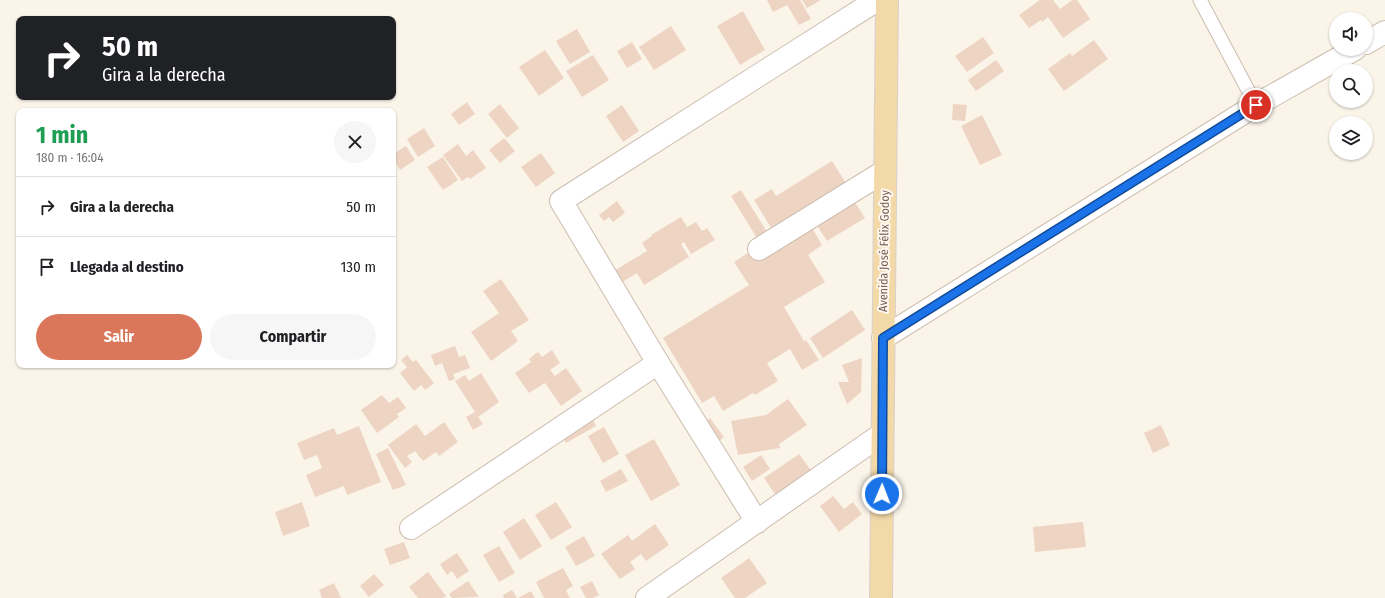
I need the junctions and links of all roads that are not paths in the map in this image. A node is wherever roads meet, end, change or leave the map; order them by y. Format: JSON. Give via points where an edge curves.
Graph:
{"nodes":[{"id":1,"x":877,"y":0,"type":"edge"},
{"id":2,"x":887,"y":0,"type":"edge"},
{"id":3,"x":1200,"y":0,"type":"edge"},
{"id":4,"x":1385,"y":32,"type":"edge"},
{"id":5,"x":1373,"y":39,"type":"edge"},
{"id":6,"x":1343,"y":56,"type":"edge"},
{"id":7,"x":1256,"y":105,"type":"junction"},
{"id":8,"x":885,"y":171,"type":"junction"},
{"id":9,"x":759,"y":249,"type":"dead end"},
{"id":10,"x":883,"y":338,"type":"junction"},
{"id":11,"x":658,"y":364,"type":"junction"},
{"id":12,"x":882,"y":434,"type":"junction"},
{"id":13,"x":757,"y":522,"type":"junction"},
{"id":14,"x":411,"y":528,"type":"dead end"},
{"id":15,"x":647,"y":598,"type":"edge"},
{"id":16,"x":881,"y":598,"type":"edge"}],
"edges":[{"from":1,"to":11,"type":"street","via":[[561,201]]},
{"from":2,"to":8,"type":"main road","name":"Avenida José Félix Godoy"},
{"from":3,"to":7,"type":"lane"},
{"from":4,"to":5,"type":"street"},
{"from":6,"to":7,"type":"street"},
{"from":7,"to":10,"type":"street"},
{"from":8,"to":9,"type":"street"},
{"from":8,"to":10,"type":"main road","name":"Avenida José Félix Godoy"},
{"from":10,"to":12,"type":"main road","name":"Avenida José Félix Godoy"},
{"from":11,"to":13,"type":"street"},
{"from":11,"to":14,"type":"street"},
{"from":12,"to":13,"type":"street"},
{"from":12,"to":16,"type":"main road","name":"Avenida José Félix Godoy"},
{"from":13,"to":15,"type":"street"}]}
